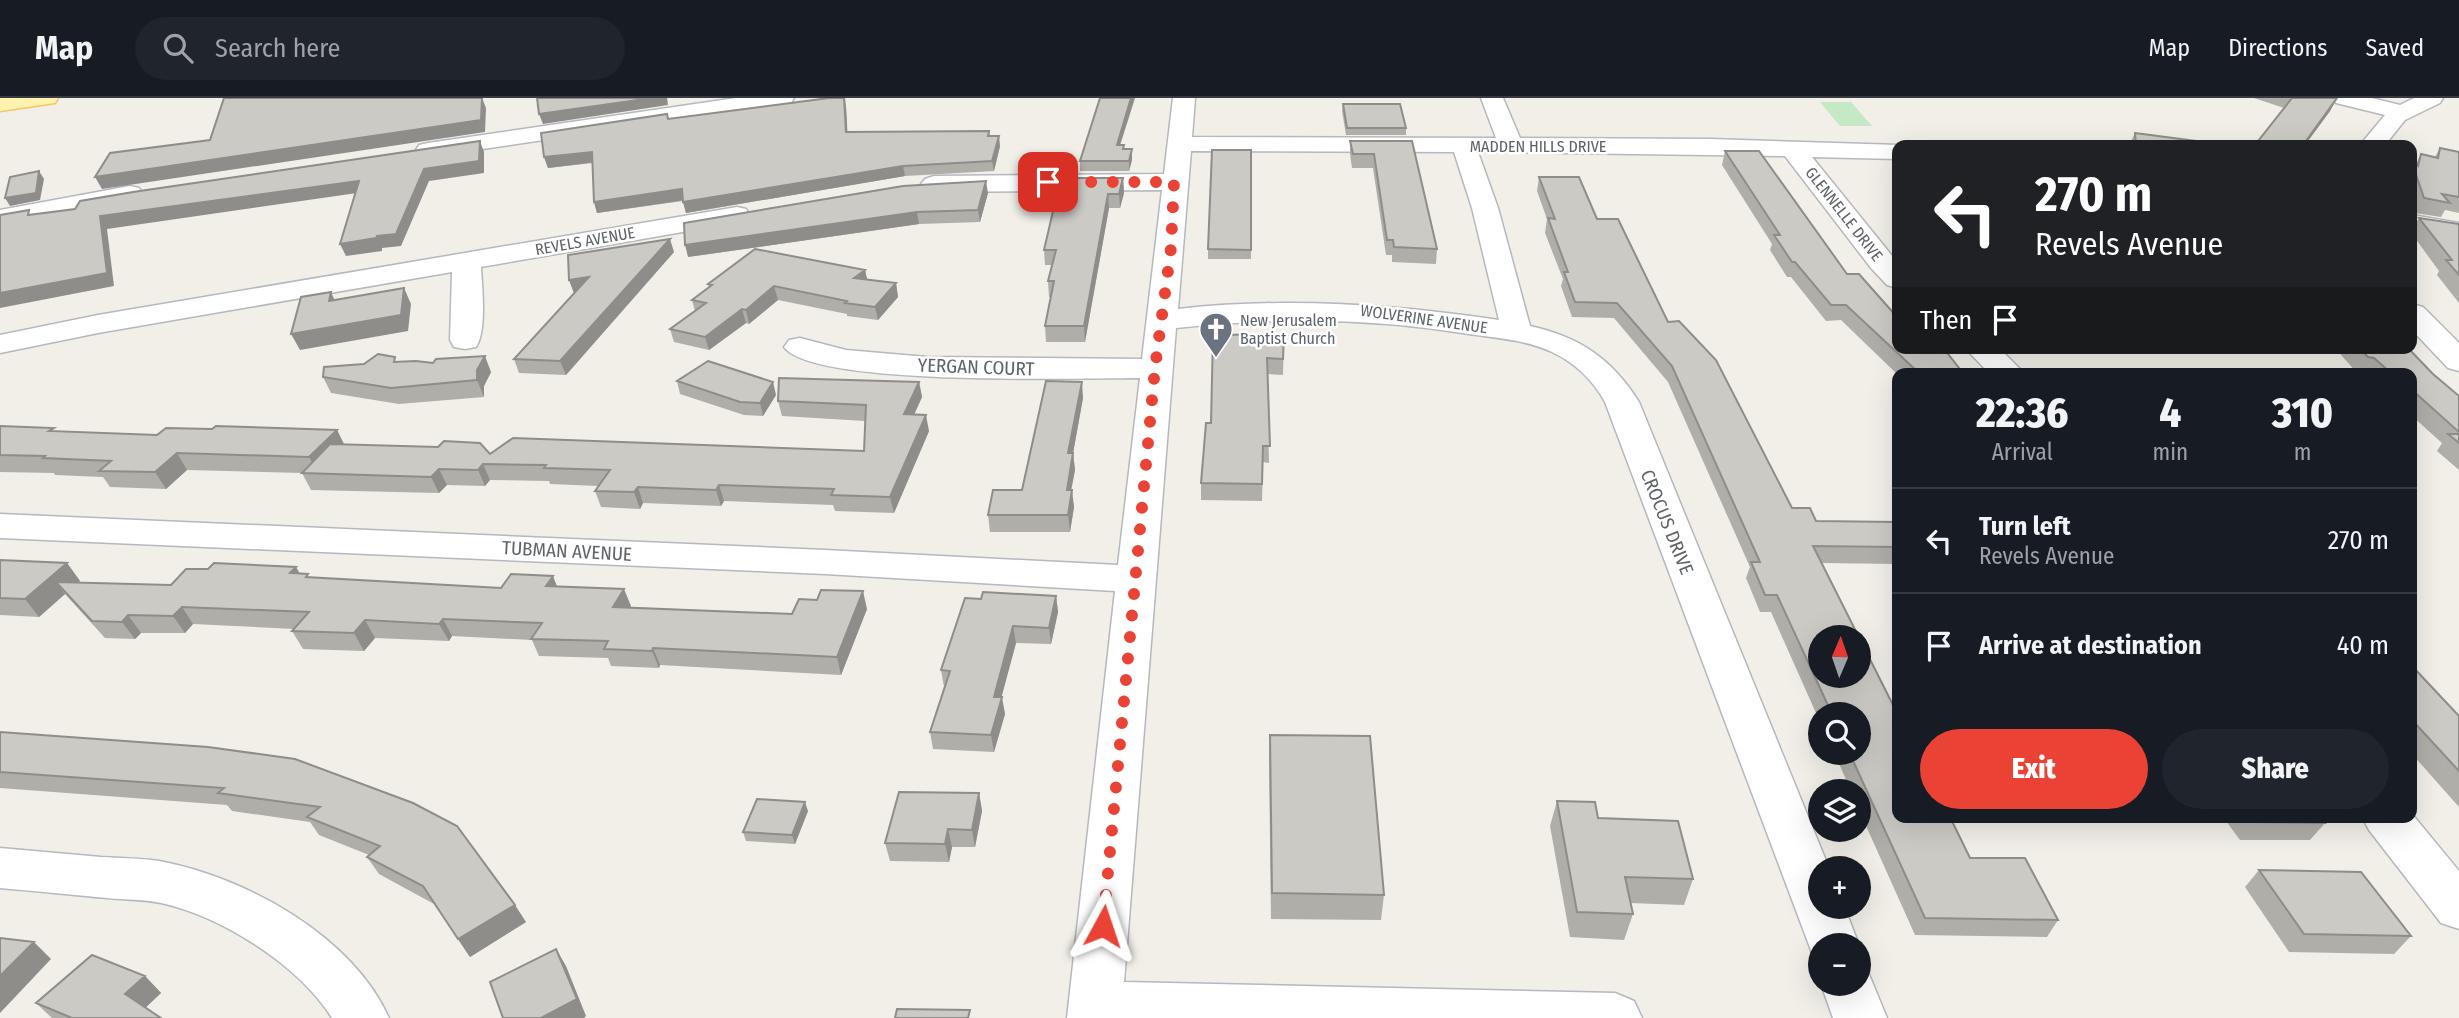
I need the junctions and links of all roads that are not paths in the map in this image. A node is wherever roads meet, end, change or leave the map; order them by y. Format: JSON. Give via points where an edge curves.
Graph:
{"nodes":[{"id":1,"x":47,"y":98,"type":"edge"},
{"id":2,"x":783,"y":98,"type":"edge"},
{"id":3,"x":1184,"y":98,"type":"edge"},
{"id":4,"x":1492,"y":98,"type":"edge"},
{"id":5,"x":2344,"y":98,"type":"edge"},
{"id":6,"x":2432,"y":98,"type":"edge"},
{"id":7,"x":0,"y":104,"type":"edge"},
{"id":8,"x":2402,"y":112,"type":"junction"},
{"id":9,"x":2376,"y":140,"type":"edge"},
{"id":10,"x":1179,"y":144,"type":"junction"},
{"id":11,"x":1464,"y":146,"type":"junction"},
{"id":12,"x":1511,"y":146,"type":"junction"},
{"id":13,"x":1792,"y":148,"type":"junction"},
{"id":14,"x":1892,"y":152,"type":"edge"},
{"id":15,"x":403,"y":153,"type":"edge"},
{"id":16,"x":1174,"y":182,"type":"junction"},
{"id":17,"x":905,"y":187,"type":"edge"},
{"id":18,"x":152,"y":191,"type":"edge"},
{"id":19,"x":761,"y":211,"type":"edge"},
{"id":20,"x":0,"y":218,"type":"edge"},
{"id":21,"x":2417,"y":224,"type":"edge"},
{"id":22,"x":2459,"y":231,"type":"edge"},
{"id":23,"x":466,"y":261,"type":"junction"},
{"id":24,"x":1892,"y":273,"type":"edge"},
{"id":25,"x":2417,"y":318,"type":"edge"},
{"id":26,"x":1163,"y":320,"type":"junction"},
{"id":27,"x":1517,"y":333,"type":"junction"},
{"id":28,"x":465,"y":340,"type":"dead end"},
{"id":29,"x":0,"y":344,"type":"edge"},
{"id":30,"x":800,"y":347,"type":"dead end"},
{"id":31,"x":1987,"y":354,"type":"edge"},
{"id":32,"x":2459,"y":361,"type":"edge"},
{"id":33,"x":1155,"y":368,"type":"junction"},
{"id":34,"x":2002,"y":368,"type":"edge"},
{"id":35,"x":0,"y":526,"type":"edge"},
{"id":36,"x":1135,"y":579,"type":"junction"},
{"id":37,"x":2391,"y":823,"type":"edge"},
{"id":38,"x":0,"y":868,"type":"edge"},
{"id":39,"x":2459,"y":908,"type":"edge"},
{"id":40,"x":1829,"y":933,"type":"edge"},
{"id":41,"x":1852,"y":996,"type":"edge"},
{"id":42,"x":1095,"y":1012,"type":"edge"},
{"id":43,"x":362,"y":1018,"type":"edge"},
{"id":44,"x":1615,"y":1018,"type":"edge"},
{"id":45,"x":1860,"y":1018,"type":"edge"}],
"edges":[{"from":1,"to":7,"type":"main road"},
{"from":2,"to":15,"type":"street"},
{"from":3,"to":10,"type":"street"},
{"from":4,"to":12,"type":"street"},
{"from":5,"to":8,"type":"street"},
{"from":6,"to":8,"type":"street"},
{"from":8,"to":9,"type":"street"},
{"from":10,"to":11,"type":"street","name":"MADDEN HILLS DRIVE"},
{"from":10,"to":16,"type":"street"},
{"from":11,"to":12,"type":"street","name":"MADDEN HILLS DRIVE"},
{"from":11,"to":27,"type":"street"},
{"from":12,"to":13,"type":"street","name":"MADDEN HILLS DRIVE"},
{"from":13,"to":14,"type":"street","name":"MADDEN HILLS DRIVE"},
{"from":13,"to":24,"type":"street","name":"GLENNELLE DRIVE"},
{"from":16,"to":17,"type":"street"},
{"from":16,"to":26,"type":"street"},
{"from":18,"to":20,"type":"street"},
{"from":19,"to":23,"type":"street","name":"REVELS AVENUE"},
{"from":21,"to":22,"type":"street"},
{"from":23,"to":28,"type":"street"},
{"from":23,"to":29,"type":"street","name":"REVELS AVENUE"},
{"from":25,"to":32,"type":"street"},
{"from":26,"to":27,"type":"street","name":"WOLVERINE AVENUE","via":[[1250,310],[1337,309],[1403,314]]},
{"from":26,"to":33,"type":"street"},
{"from":27,"to":40,"type":"street","name":"CROCUS DRIVE","via":[[1552,341],[1586,359],[1609,379],[1622,402]]},
{"from":30,"to":33,"type":"street","name":"YERGAN COURT","via":[[837,359],[930,366]]},
{"from":31,"to":34,"type":"street"},
{"from":33,"to":36,"type":"street"},
{"from":35,"to":36,"type":"street","name":"TUBMAN AVENUE"},
{"from":36,"to":42,"type":"street"},
{"from":37,"to":39,"type":"street"},
{"from":38,"to":43,"type":"street","via":[[162,883],[209,898],[261,921],[295,945],[327,973]]},
{"from":41,"to":45,"type":"street"},
{"from":42,"to":44,"type":"street"}]}
